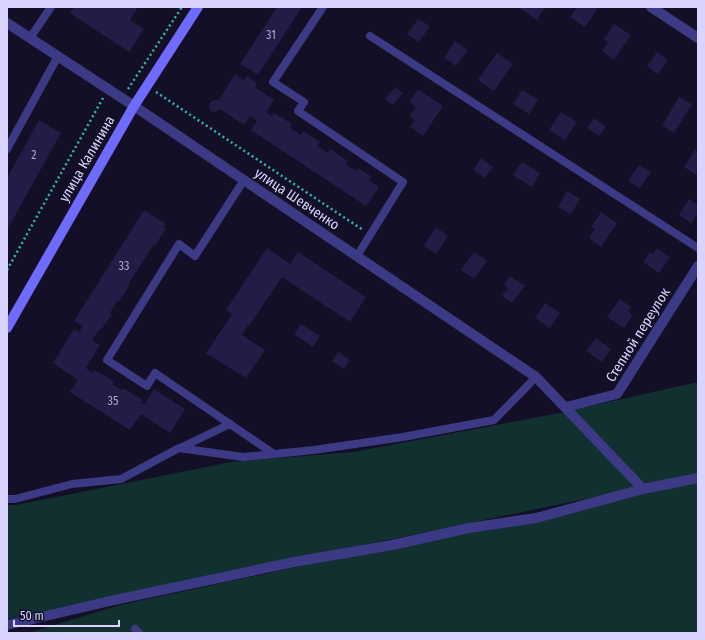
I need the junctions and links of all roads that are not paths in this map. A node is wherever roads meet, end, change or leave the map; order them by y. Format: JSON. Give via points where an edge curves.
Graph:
{"nodes":[{"id":1,"x":51,"y":7,"type":"edge"},
{"id":2,"x":198,"y":7,"type":"edge"},
{"id":3,"x":323,"y":7,"type":"edge"},
{"id":4,"x":651,"y":7,"type":"edge"},
{"id":5,"x":7,"y":23,"type":"edge"},
{"id":6,"x":370,"y":36,"type":"dead end"},
{"id":7,"x":30,"y":38,"type":"junction"},
{"id":8,"x":698,"y":38,"type":"edge"},
{"id":9,"x":58,"y":56,"type":"junction"},
{"id":10,"x":134,"y":106,"type":"junction"},
{"id":11,"x":7,"y":147,"type":"edge"},
{"id":12,"x":244,"y":180,"type":"junction"},
{"id":13,"x":698,"y":248,"type":"edge"},
{"id":14,"x":357,"y":256,"type":"junction"},
{"id":15,"x":698,"y":266,"type":"edge"},
{"id":16,"x":7,"y":328,"type":"edge"},
{"id":17,"x":536,"y":377,"type":"junction"},
{"id":18,"x":566,"y":407,"type":"junction"},
{"id":19,"x":230,"y":424,"type":"junction"},
{"id":20,"x":179,"y":448,"type":"junction"},
{"id":21,"x":274,"y":454,"type":"junction"},
{"id":22,"x":698,"y":478,"type":"edge"},
{"id":23,"x":643,"y":489,"type":"junction"},
{"id":24,"x":7,"y":499,"type":"edge"},
{"id":25,"x":7,"y":625,"type":"edge"}],
"edges":[{"from":1,"to":7,"type":"lane"},
{"from":2,"to":10,"type":"main road","name":"улица Калинина"},
{"from":3,"to":14,"type":"lane","via":[[273,82],[304,102],[298,111],[403,182]]},
{"from":4,"to":8,"type":"street"},
{"from":5,"to":7,"type":"street","name":"улица Шевченко"},
{"from":6,"to":13,"type":"lane"},
{"from":7,"to":9,"type":"street","name":"улица Шевченко"},
{"from":9,"to":10,"type":"street","name":"улица Шевченко"},
{"from":9,"to":11,"type":"lane"},
{"from":10,"to":12,"type":"street","name":"улица Шевченко"},
{"from":10,"to":16,"type":"main road","name":"улица Калинина"},
{"from":12,"to":14,"type":"street","name":"улица Шевченко"},
{"from":12,"to":19,"type":"lane","via":[[195,256],[179,244],[107,360],[147,386],[155,373]]},
{"from":14,"to":17,"type":"street","name":"улица Шевченко"},
{"from":15,"to":18,"type":"street","name":"Степной переулок","via":[[617,394]]},
{"from":17,"to":18,"type":"street","name":"улица Шевченко"},
{"from":17,"to":21,"type":"lane","via":[[494,420],[403,437]]},
{"from":18,"to":23,"type":"street","name":"улица Шевченко"},
{"from":19,"to":20,"type":"lane"},
{"from":19,"to":21,"type":"lane"},
{"from":20,"to":21,"type":"lane","via":[[243,457]]},
{"from":20,"to":24,"type":"lane","via":[[121,479],[72,484]]},
{"from":22,"to":23,"type":"street"},
{"from":23,"to":25,"type":"street","via":[[536,518],[469,528],[392,545],[294,562]]}]}
